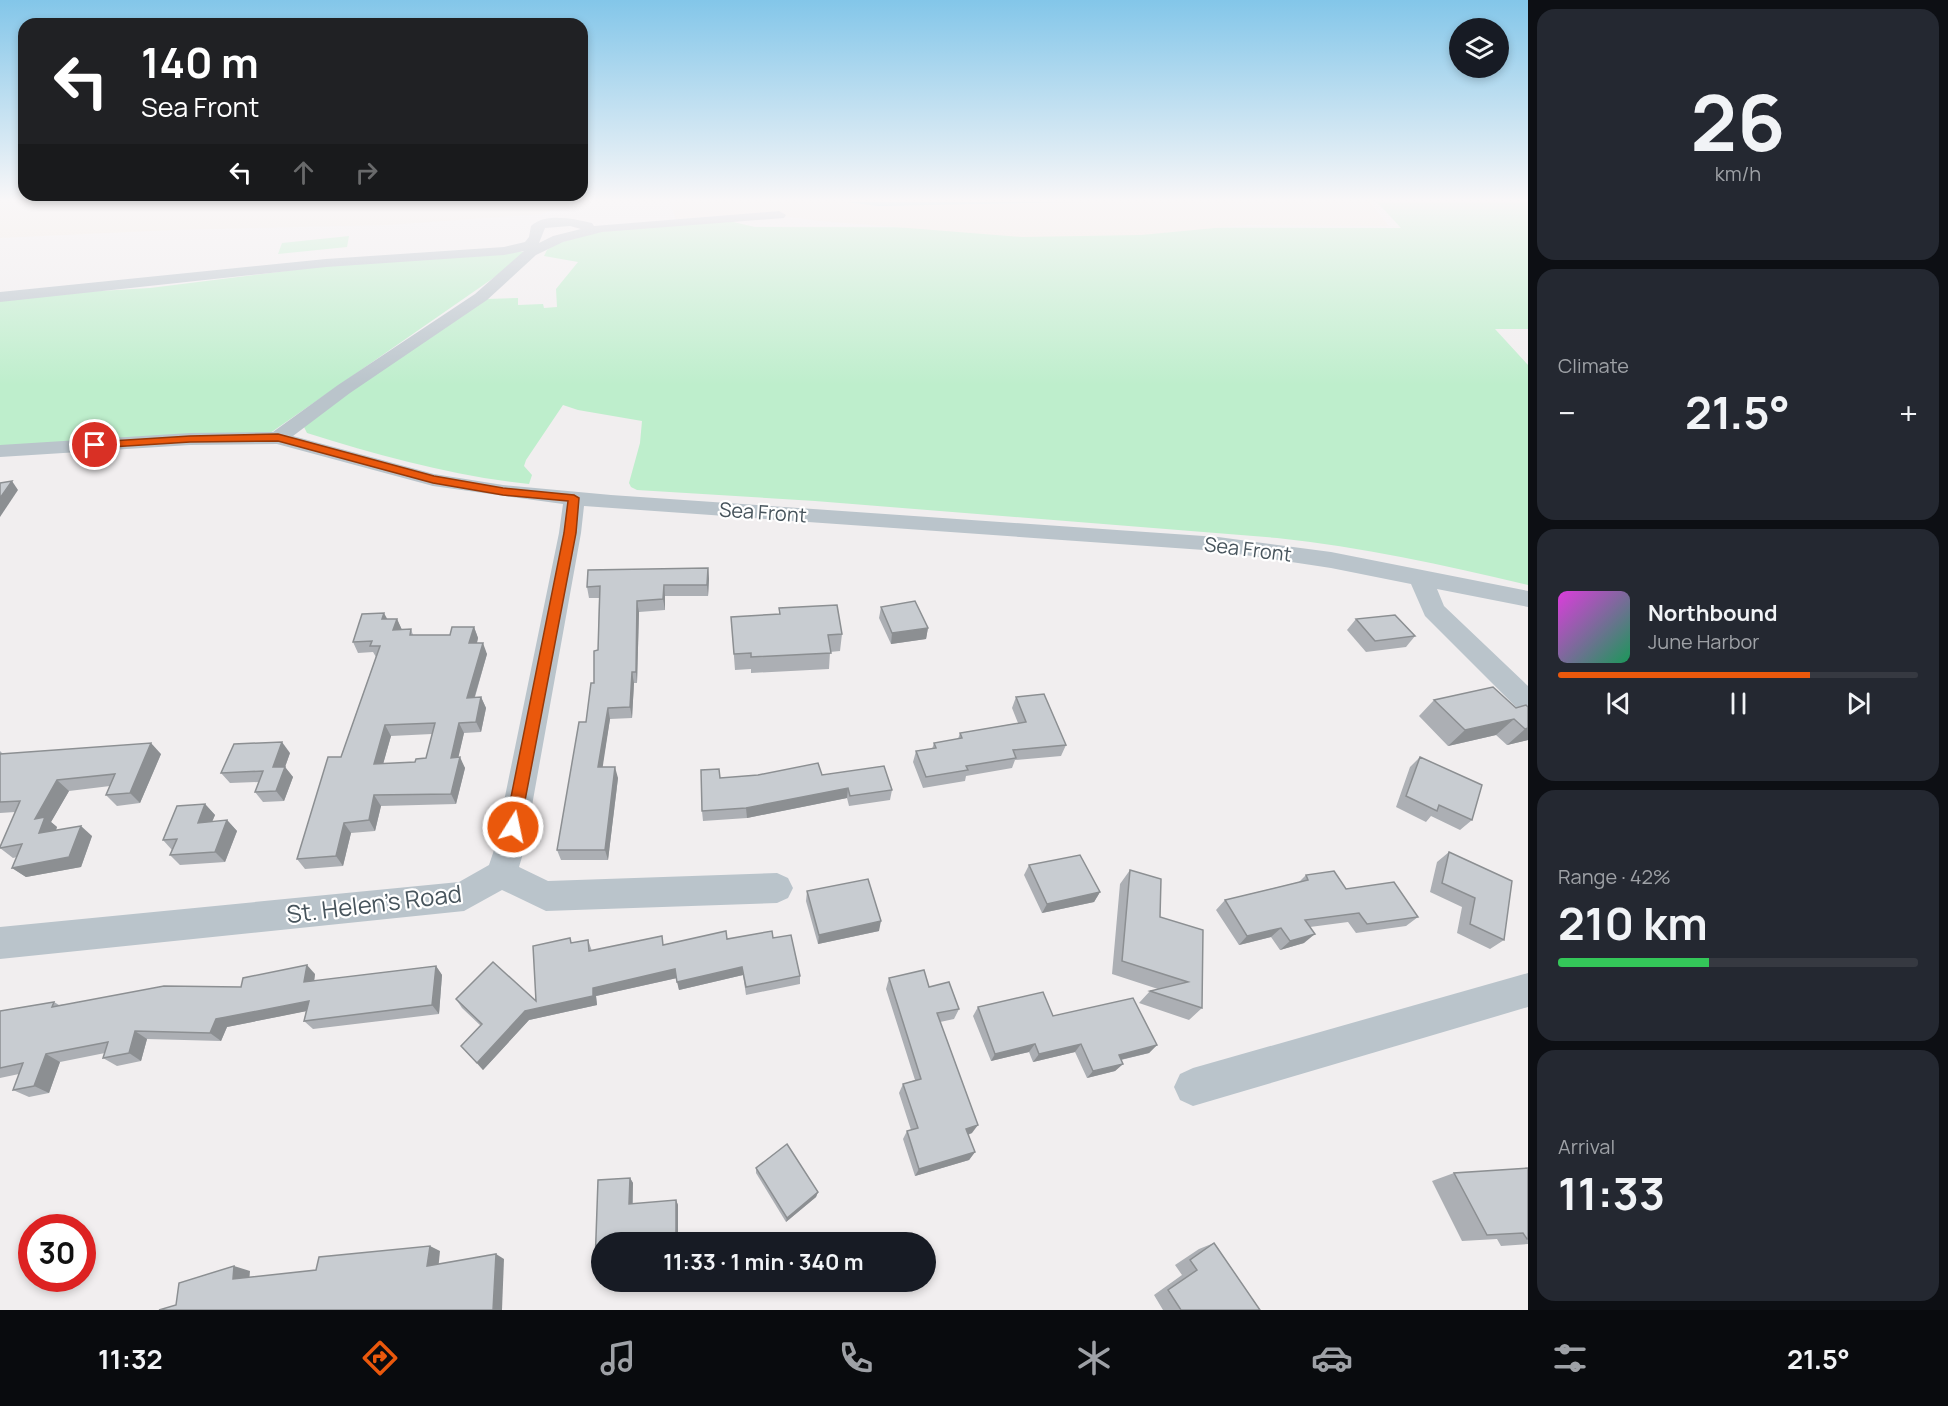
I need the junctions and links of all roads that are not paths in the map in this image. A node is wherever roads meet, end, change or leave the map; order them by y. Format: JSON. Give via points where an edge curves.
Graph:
{"nodes":[{"id":1,"x":325,"y":263,"type":"edge"},
{"id":2,"x":516,"y":263,"type":"edge"},
{"id":3,"x":0,"y":297,"type":"edge"},
{"id":4,"x":278,"y":438,"type":"junction"},
{"id":5,"x":0,"y":451,"type":"edge"},
{"id":6,"x":574,"y":498,"type":"junction"},
{"id":7,"x":1420,"y":576,"type":"junction"},
{"id":8,"x":1528,"y":599,"type":"edge"},
{"id":9,"x":1528,"y":703,"type":"edge"},
{"id":10,"x":501,"y":874,"type":"junction"},
{"id":11,"x":777,"y":888,"type":"dead end"},
{"id":12,"x":0,"y":943,"type":"edge"},
{"id":13,"x":1528,"y":990,"type":"edge"},
{"id":14,"x":1193,"y":1087,"type":"dead end"}],
"edges":[{"from":1,"to":3,"type":"street"},
{"from":2,"to":4,"type":"street","via":[[481,297]]},
{"from":4,"to":5,"type":"street","name":"Sea Front","via":[[190,439]]},
{"from":4,"to":6,"type":"street","name":"Sea Front","via":[[433,480],[503,492]]},
{"from":6,"to":7,"type":"street","name":"Sea Front","via":[[1218,544]]},
{"from":6,"to":10,"type":"street","via":[[509,850]]},
{"from":7,"to":8,"type":"street","name":"Sea Front"},
{"from":7,"to":9,"type":"street","via":[[1434,610]]},
{"from":10,"to":11,"type":"street","via":[[546,896]]},
{"from":10,"to":12,"type":"street","name":"St. Helen's Road","via":[[464,896]]},
{"from":13,"to":14,"type":"street"}]}
